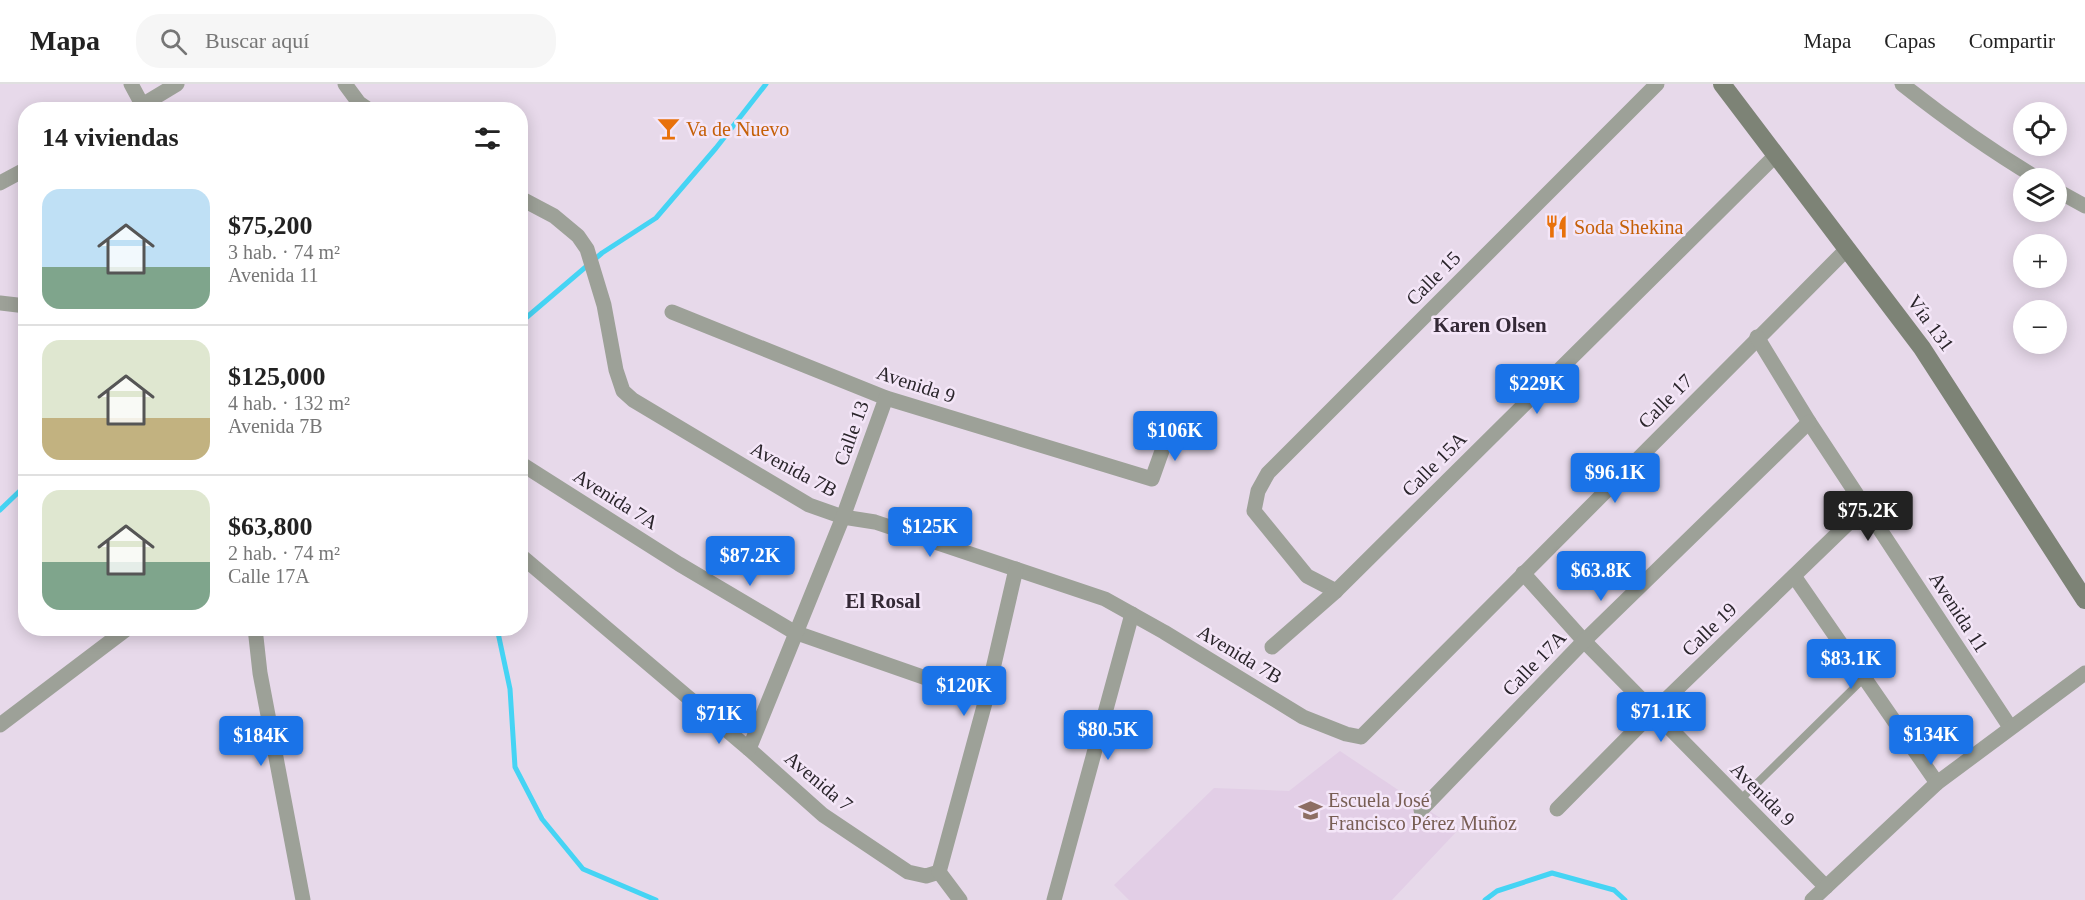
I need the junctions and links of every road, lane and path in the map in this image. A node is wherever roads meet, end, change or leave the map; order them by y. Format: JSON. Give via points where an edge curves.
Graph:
{"nodes":[{"id":1,"x":130,"y":84,"type":"edge"},
{"id":2,"x":177,"y":84,"type":"edge"},
{"id":3,"x":345,"y":84,"type":"edge"},
{"id":4,"x":1656,"y":84,"type":"edge"},
{"id":5,"x":1722,"y":84,"type":"edge"},
{"id":6,"x":1902,"y":84,"type":"edge"},
{"id":7,"x":138,"y":102,"type":"edge"},
{"id":8,"x":149,"y":102,"type":"edge"},
{"id":9,"x":358,"y":102,"type":"edge"},
{"id":10,"x":1776,"y":155,"type":"junction"},
{"id":11,"x":2020,"y":168,"type":"edge"},
{"id":12,"x":18,"y":173,"type":"edge"},
{"id":13,"x":0,"y":183,"type":"edge"},
{"id":14,"x":2067,"y":196,"type":"edge"},
{"id":15,"x":528,"y":202,"type":"edge"},
{"id":16,"x":2085,"y":206,"type":"edge"},
{"id":17,"x":1847,"y":249,"type":"junction"},
{"id":18,"x":0,"y":303,"type":"edge"},
{"id":19,"x":18,"y":305,"type":"edge"},
{"id":20,"x":672,"y":312,"type":"dead end"},
{"id":21,"x":1757,"y":337,"type":"junction"},
{"id":22,"x":886,"y":398,"type":"junction"},
{"id":23,"x":1809,"y":422,"type":"junction"},
{"id":24,"x":1168,"y":434,"type":"dead end"},
{"id":25,"x":528,"y":468,"type":"edge"},
{"id":26,"x":1865,"y":507,"type":"junction"},
{"id":27,"x":843,"y":517,"type":"junction"},
{"id":28,"x":528,"y":562,"type":"edge"},
{"id":29,"x":1016,"y":569,"type":"junction"},
{"id":30,"x":1522,"y":573,"type":"junction"},
{"id":31,"x":1794,"y":576,"type":"junction"},
{"id":32,"x":1336,"y":591,"type":"junction"},
{"id":33,"x":2085,"y":600,"type":"edge"},
{"id":34,"x":1131,"y":614,"type":"junction"},
{"id":35,"x":794,"y":632,"type":"junction"},
{"id":36,"x":117,"y":636,"type":"edge"},
{"id":37,"x":256,"y":636,"type":"edge"},
{"id":38,"x":1584,"y":641,"type":"junction"},
{"id":39,"x":1272,"y":647,"type":"dead end"},
{"id":40,"x":2085,"y":673,"type":"edge"},
{"id":41,"x":1863,"y":679,"type":"junction"},
{"id":42,"x":986,"y":699,"type":"junction"},
{"id":43,"x":1653,"y":712,"type":"junction"},
{"id":44,"x":0,"y":725,"type":"edge"},
{"id":45,"x":2010,"y":727,"type":"junction"},
{"id":46,"x":1361,"y":737,"type":"joint"},
{"id":47,"x":749,"y":749,"type":"junction"},
{"id":48,"x":1936,"y":783,"type":"junction"},
{"id":49,"x":1740,"y":800,"type":"junction"},
{"id":50,"x":1557,"y":808,"type":"dead end"},
{"id":51,"x":1420,"y":810,"type":"dead end"},
{"id":52,"x":939,"y":872,"type":"junction"},
{"id":53,"x":1826,"y":887,"type":"junction"},
{"id":54,"x":303,"y":900,"type":"edge"},
{"id":55,"x":960,"y":900,"type":"edge"},
{"id":56,"x":1054,"y":900,"type":"edge"},
{"id":57,"x":1812,"y":900,"type":"edge"}],
"edges":[{"from":1,"to":7,"type":"street"},
{"from":2,"to":8,"type":"street"},
{"from":3,"to":9,"type":"street"},
{"from":4,"to":32,"type":"street","name":"Calle 15","via":[[1268,473],[1258,491],[1254,511],[1307,576]]},
{"from":5,"to":10,"type":"main road","name":"Vía 131"},
{"from":6,"to":11,"type":"street"},
{"from":10,"to":17,"type":"main road","name":"Vía 131"},
{"from":10,"to":32,"type":"street","name":"Calle 15A"},
{"from":12,"to":13,"type":"street"},
{"from":14,"to":16,"type":"street"},
{"from":15,"to":27,"type":"street","name":"Avenida 7B","via":[[554,216],[587,249],[604,305],[616,370],[623,390],[633,400],[809,505]]},
{"from":17,"to":21,"type":"street","name":"Calle 17"},
{"from":17,"to":33,"type":"main road","name":"Vía 131","via":[[1950,388]]},
{"from":18,"to":19,"type":"street"},
{"from":20,"to":22,"type":"street","name":"Avenida 9"},
{"from":21,"to":23,"type":"street","name":"Avenida 11"},
{"from":21,"to":30,"type":"street","name":"Calle 17"},
{"from":22,"to":24,"type":"street","name":"Avenida 9","via":[[1152,479]]},
{"from":22,"to":27,"type":"street","name":"Calle 13"},
{"from":23,"to":26,"type":"street","name":"Avenida 11"},
{"from":23,"to":38,"type":"street","name":"Calle 17A"},
{"from":25,"to":35,"type":"street","name":"Avenida 7A"},
{"from":26,"to":31,"type":"street","name":"Calle 19"},
{"from":26,"to":45,"type":"street","name":"Avenida 11"},
{"from":27,"to":29,"type":"street","name":"Avenida 7B","via":[[875,522]]},
{"from":27,"to":35,"type":"street","name":"Calle 13"},
{"from":28,"to":47,"type":"street","name":"Avenida 7"},
{"from":29,"to":34,"type":"street","name":"Avenida 7B","via":[[1105,599]]},
{"from":29,"to":42,"type":"street"},
{"from":30,"to":38,"type":"street","name":"Avenida 9"},
{"from":30,"to":46,"type":"street","name":"Calle 17"},
{"from":31,"to":41,"type":"street"},
{"from":31,"to":43,"type":"street","name":"Calle 19"},
{"from":32,"to":39,"type":"street","name":"Calle 15A"},
{"from":34,"to":46,"type":"street","name":"Avenida 7B","via":[[1303,717]]},
{"from":34,"to":56,"type":"street"},
{"from":35,"to":42,"type":"street","name":"Avenida 7A"},
{"from":35,"to":47,"type":"street","name":"Calle 13"},
{"from":36,"to":44,"type":"street"},
{"from":37,"to":54,"type":"street"},
{"from":38,"to":43,"type":"street","name":"Avenida 9"},
{"from":38,"to":51,"type":"street","name":"Calle 17A"},
{"from":40,"to":45,"type":"street"},
{"from":41,"to":48,"type":"street"},
{"from":41,"to":49,"type":"lane"},
{"from":42,"to":52,"type":"street"},
{"from":43,"to":49,"type":"street","name":"Avenida 9"},
{"from":43,"to":50,"type":"street","name":"Calle 19"},
{"from":45,"to":48,"type":"street"},
{"from":47,"to":52,"type":"street","name":"Avenida 7","via":[[823,815],[908,872],[926,876]]},
{"from":48,"to":53,"type":"street"},
{"from":49,"to":53,"type":"street","name":"Avenida 9"},
{"from":52,"to":55,"type":"street"},
{"from":53,"to":57,"type":"street"}]}
